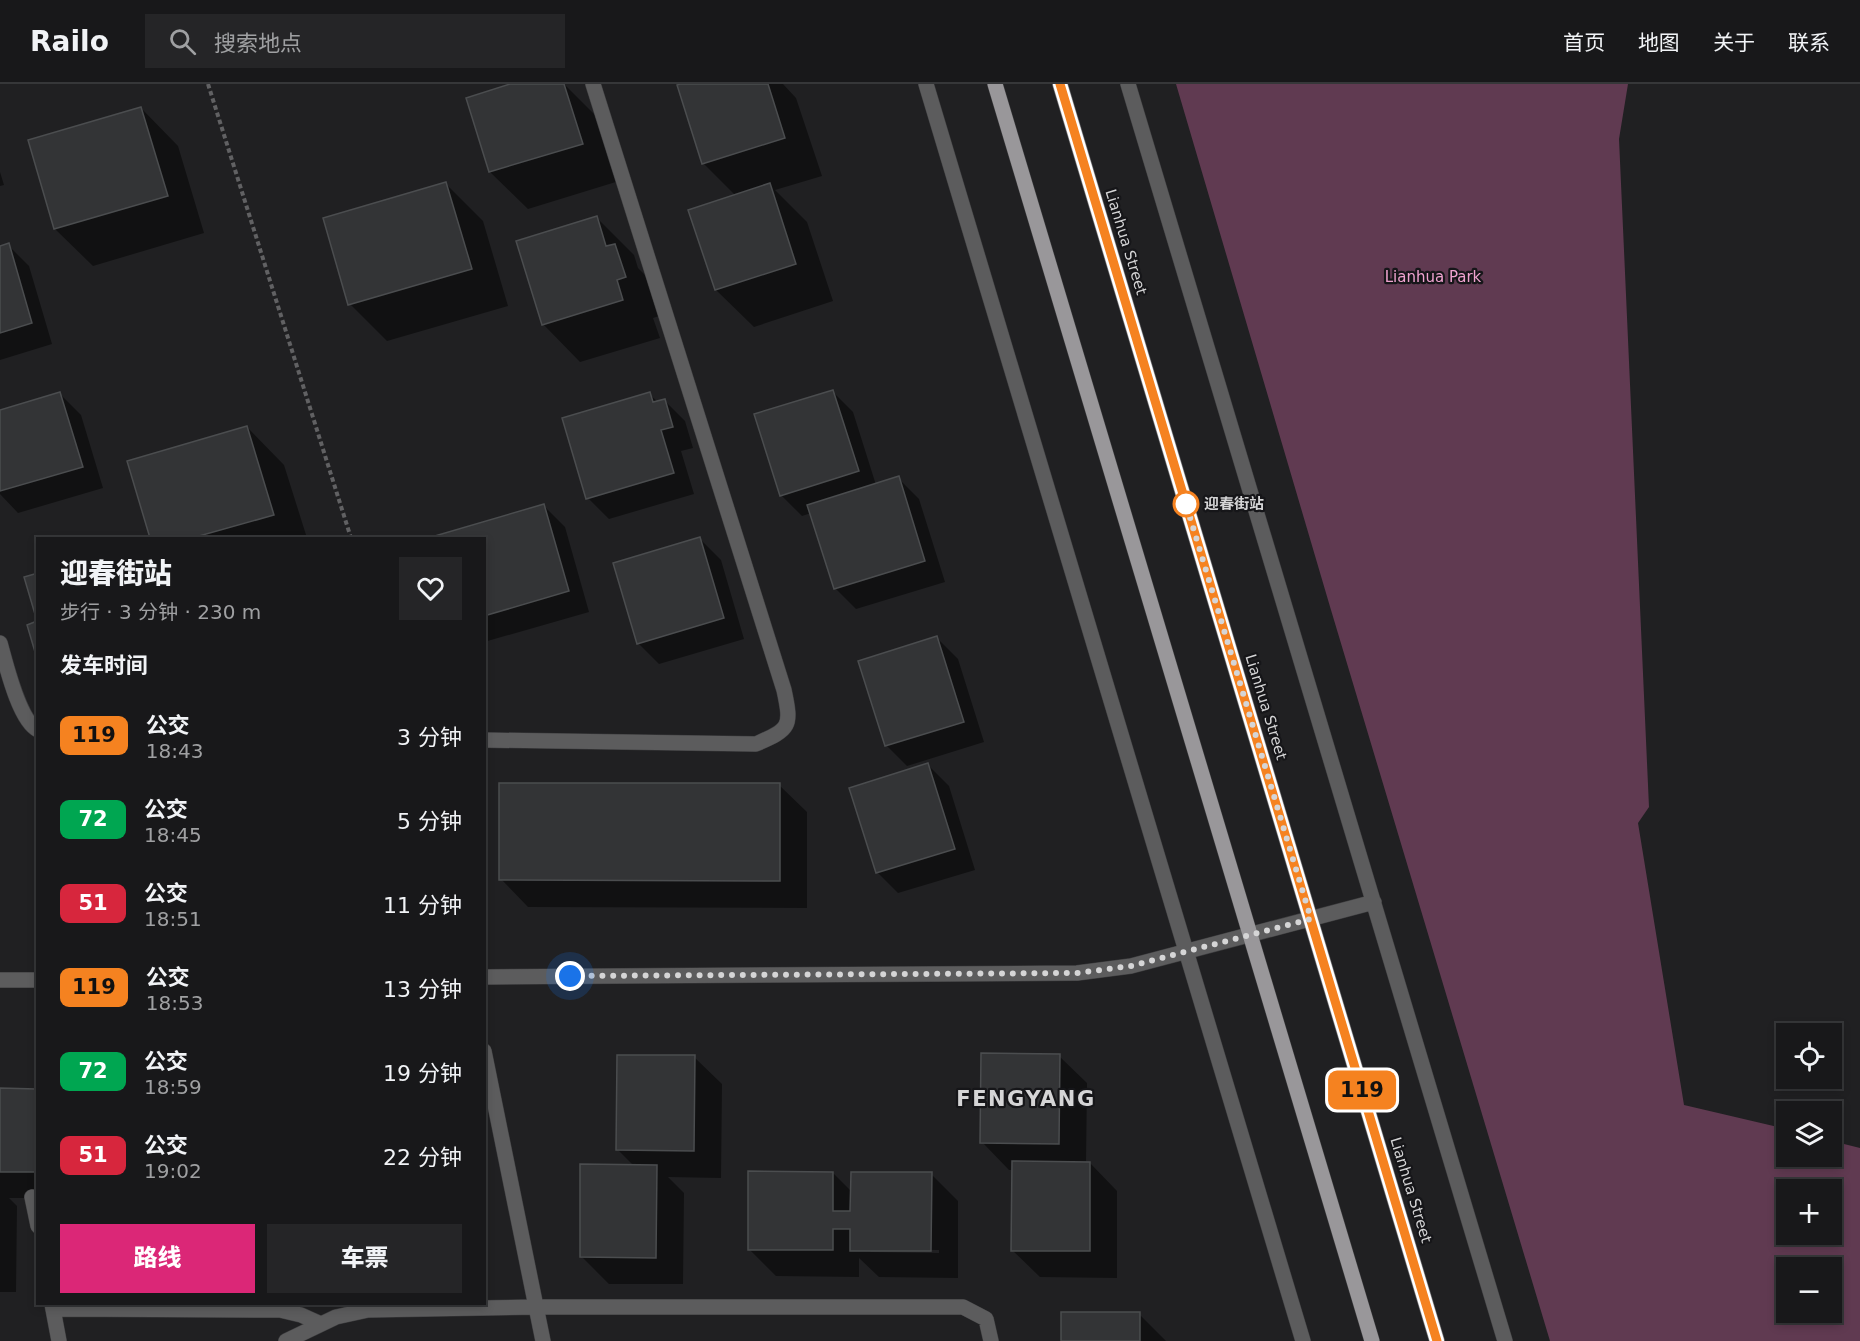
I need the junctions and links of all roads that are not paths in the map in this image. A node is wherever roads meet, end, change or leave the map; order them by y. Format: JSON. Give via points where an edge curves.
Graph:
{"nodes":[{"id":1,"x":593,"y":84,"type":"edge"},
{"id":2,"x":926,"y":84,"type":"edge"},
{"id":3,"x":995,"y":84,"type":"edge"},
{"id":4,"x":1060,"y":84,"type":"edge"},
{"id":5,"x":1128,"y":84,"type":"edge"},
{"id":6,"x":0,"y":643,"type":"edge"},
{"id":7,"x":36,"y":729,"type":"edge"},
{"id":8,"x":486,"y":740,"type":"edge"},
{"id":9,"x":1374,"y":902,"type":"junction"},
{"id":10,"x":1311,"y":919,"type":"junction"},
{"id":11,"x":1250,"y":935,"type":"junction"},
{"id":12,"x":1186,"y":951,"type":"junction"},
{"id":13,"x":486,"y":977,"type":"edge"},
{"id":14,"x":0,"y":980,"type":"edge"},
{"id":15,"x":36,"y":980,"type":"edge"},
{"id":16,"x":486,"y":1061,"type":"edge"},
{"id":17,"x":32,"y":1197,"type":"dead end"},
{"id":18,"x":36,"y":1216,"type":"edge"},
{"id":19,"x":52,"y":1306,"type":"edge"},
{"id":20,"x":536,"y":1307,"type":"junction"},
{"id":21,"x":321,"y":1324,"type":"junction"},
{"id":22,"x":59,"y":1341,"type":"edge"},
{"id":23,"x":286,"y":1341,"type":"edge"},
{"id":24,"x":543,"y":1341,"type":"edge"},
{"id":25,"x":992,"y":1341,"type":"edge"},
{"id":26,"x":1303,"y":1341,"type":"edge"},
{"id":27,"x":1372,"y":1341,"type":"edge"},
{"id":28,"x":1437,"y":1341,"type":"edge"},
{"id":29,"x":1505,"y":1341,"type":"edge"}],
"edges":[{"from":1,"to":8,"type":"street","via":[[784,690],[789,712],[787,726],[781,734],[756,744]]},
{"from":2,"to":12,"type":"street"},
{"from":3,"to":11,"type":"main road"},
{"from":4,"to":10,"type":"main road","name":"Lianhua Street"},
{"from":5,"to":9,"type":"street"},
{"from":6,"to":7,"type":"street","via":[[19,705]]},
{"from":9,"to":10,"type":"street"},
{"from":9,"to":29,"type":"street"},
{"from":10,"to":11,"type":"street"},
{"from":10,"to":28,"type":"main road","name":"Lianhua Street"},
{"from":11,"to":12,"type":"street"},
{"from":11,"to":27,"type":"main road"},
{"from":12,"to":13,"type":"street","via":[[1131,966],[1077,973]]},
{"from":12,"to":26,"type":"street"},
{"from":14,"to":15,"type":"street"},
{"from":16,"to":20,"type":"street"},
{"from":17,"to":18,"type":"street"},
{"from":19,"to":21,"type":"street","via":[[280,1310]]},
{"from":19,"to":22,"type":"street"},
{"from":20,"to":21,"type":"street","via":[[368,1310]]},
{"from":20,"to":24,"type":"street"},
{"from":20,"to":25,"type":"street","via":[[963,1307],[986,1319]]},
{"from":21,"to":23,"type":"street"}]}
